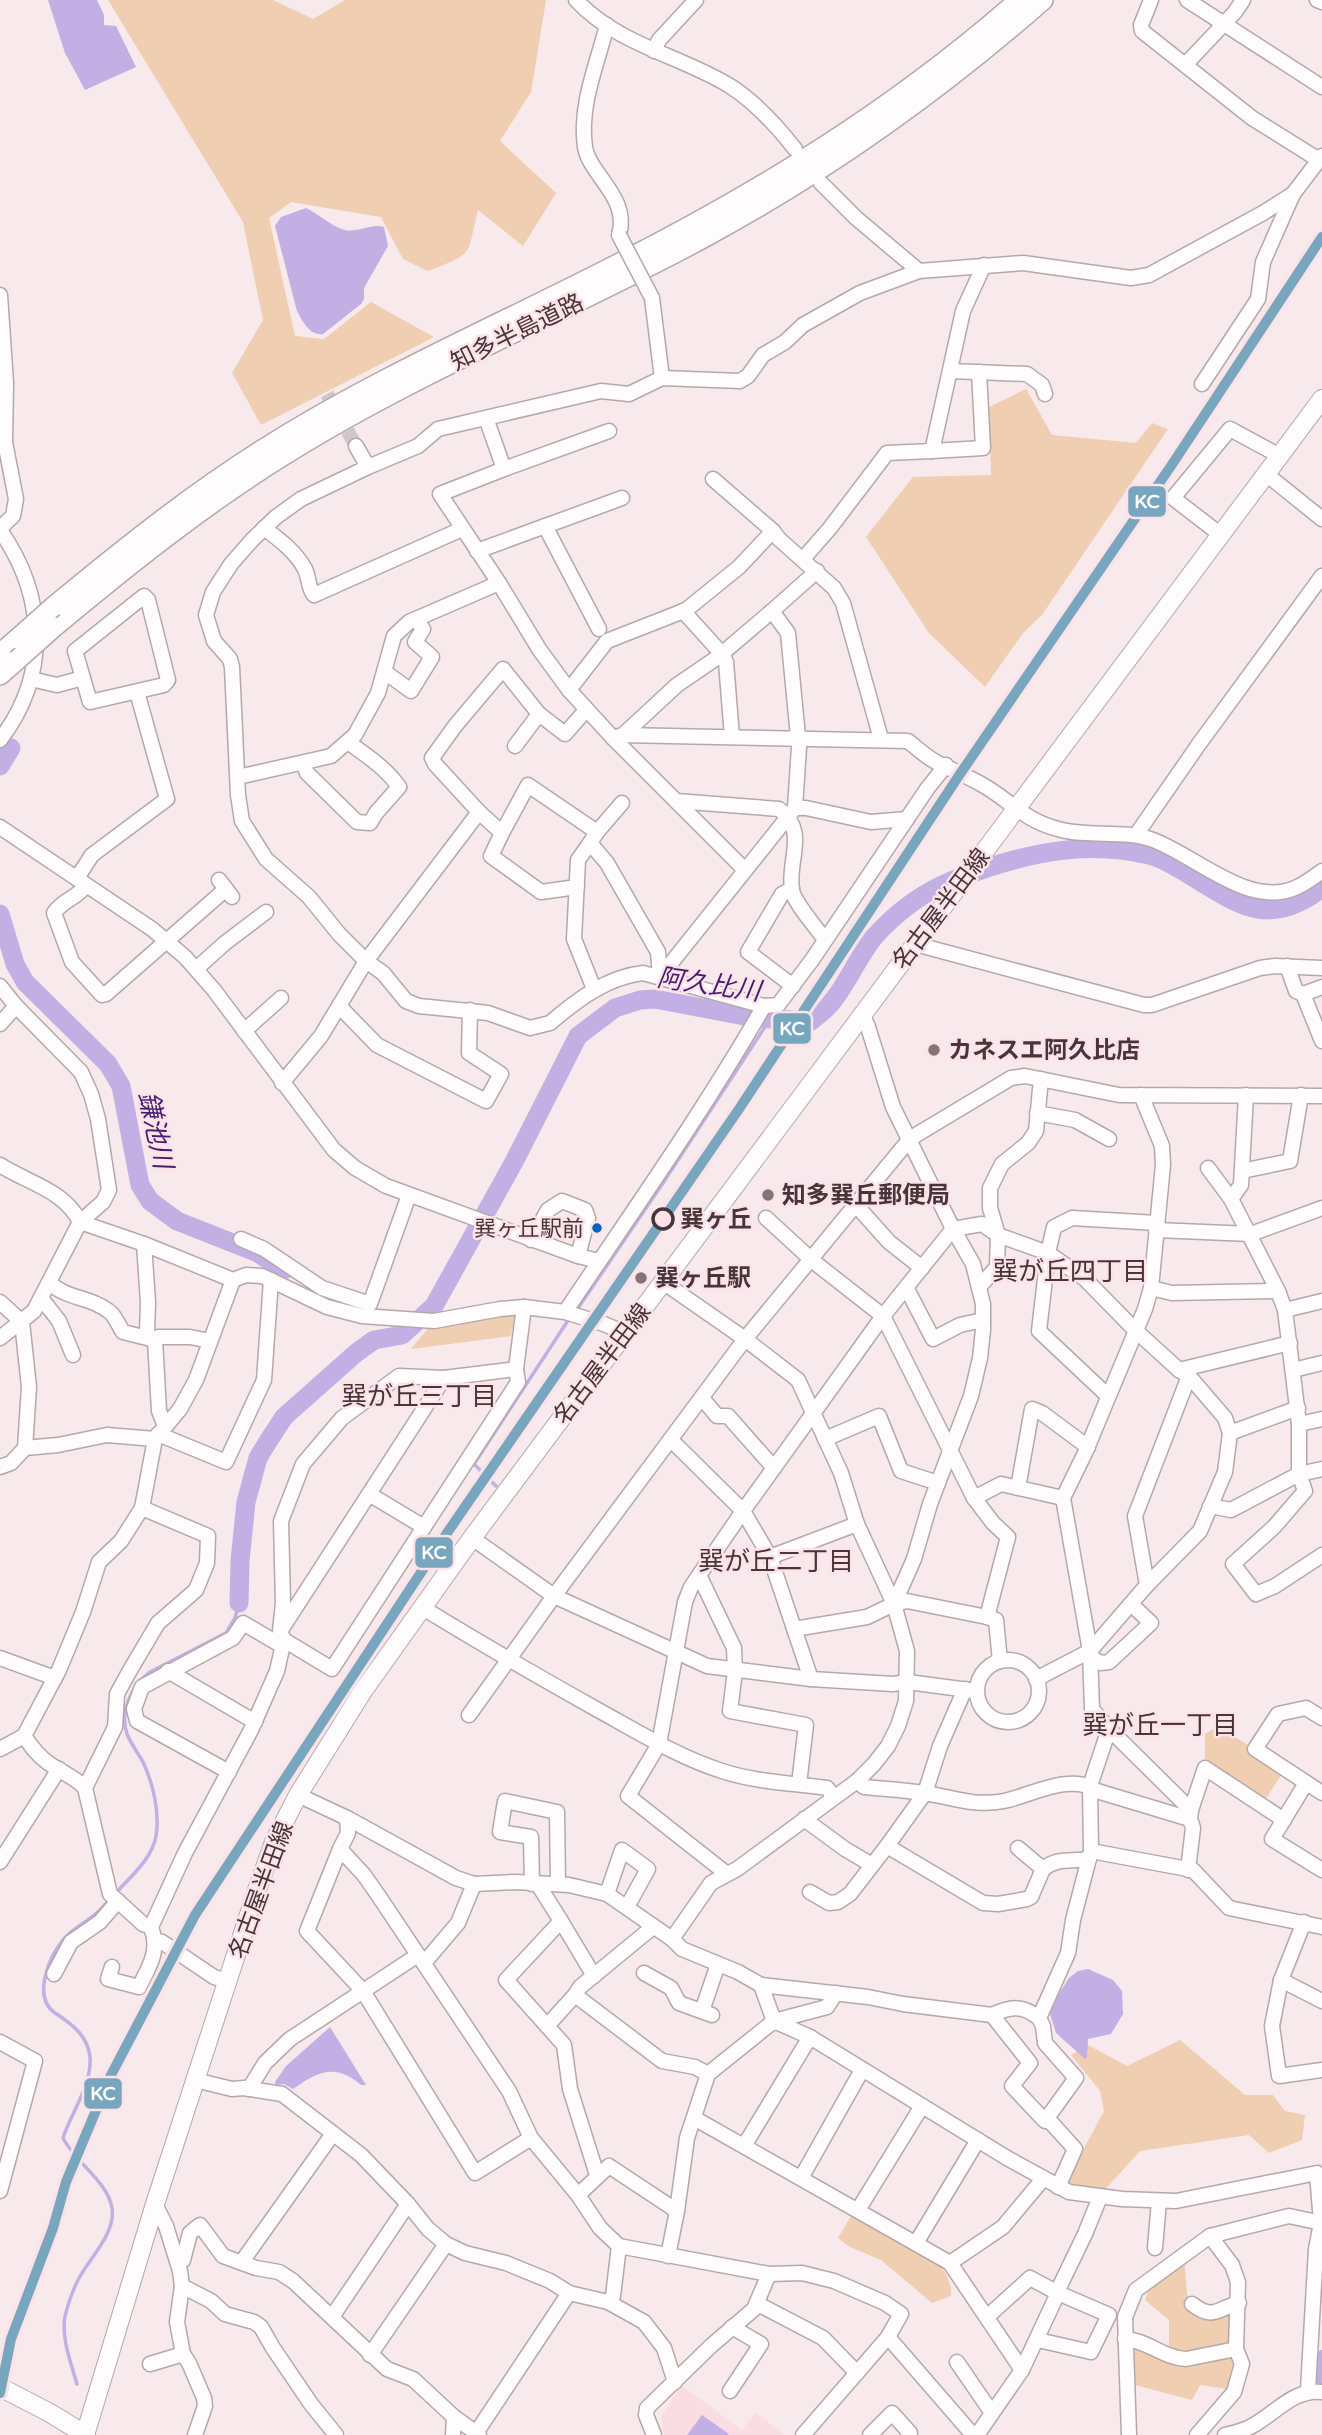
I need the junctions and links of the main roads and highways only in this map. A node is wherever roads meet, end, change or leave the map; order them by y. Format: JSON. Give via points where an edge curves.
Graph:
{"nodes":[{"id":1,"x":1019,"y":0,"type":"edge"},
{"id":2,"x":1043,"y":0,"type":"edge"},
{"id":3,"x":1322,"y":399,"type":"edge"},
{"id":4,"x":8,"y":657,"type":"edge"},
{"id":5,"x":0,"y":675,"type":"edge"},
{"id":6,"x":0,"y":2387,"type":"edge"},
{"id":7,"x":85,"y":2435,"type":"edge"}],
"edges":[{"from":1,"to":4,"type":"highway","name":"知多半島道路","bridge":true,"via":[[894,101],[795,167],[697,223],[355,396],[270,445],[130,543],[17,639]]},
{"from":2,"to":4,"type":"highway","name":"知多半島道路","bridge":true,"via":[[904,114],[803,181],[705,237],[368,406],[281,457],[200,512],[54,627]]},
{"from":3,"to":7,"type":"main road","name":"名古屋半田線","via":[[472,1538],[363,1691],[298,1795],[274,1842]]},
{"from":4,"to":5,"type":"highway","name":"知多半島道路"},
{"from":6,"to":7,"type":"main road"}]}
